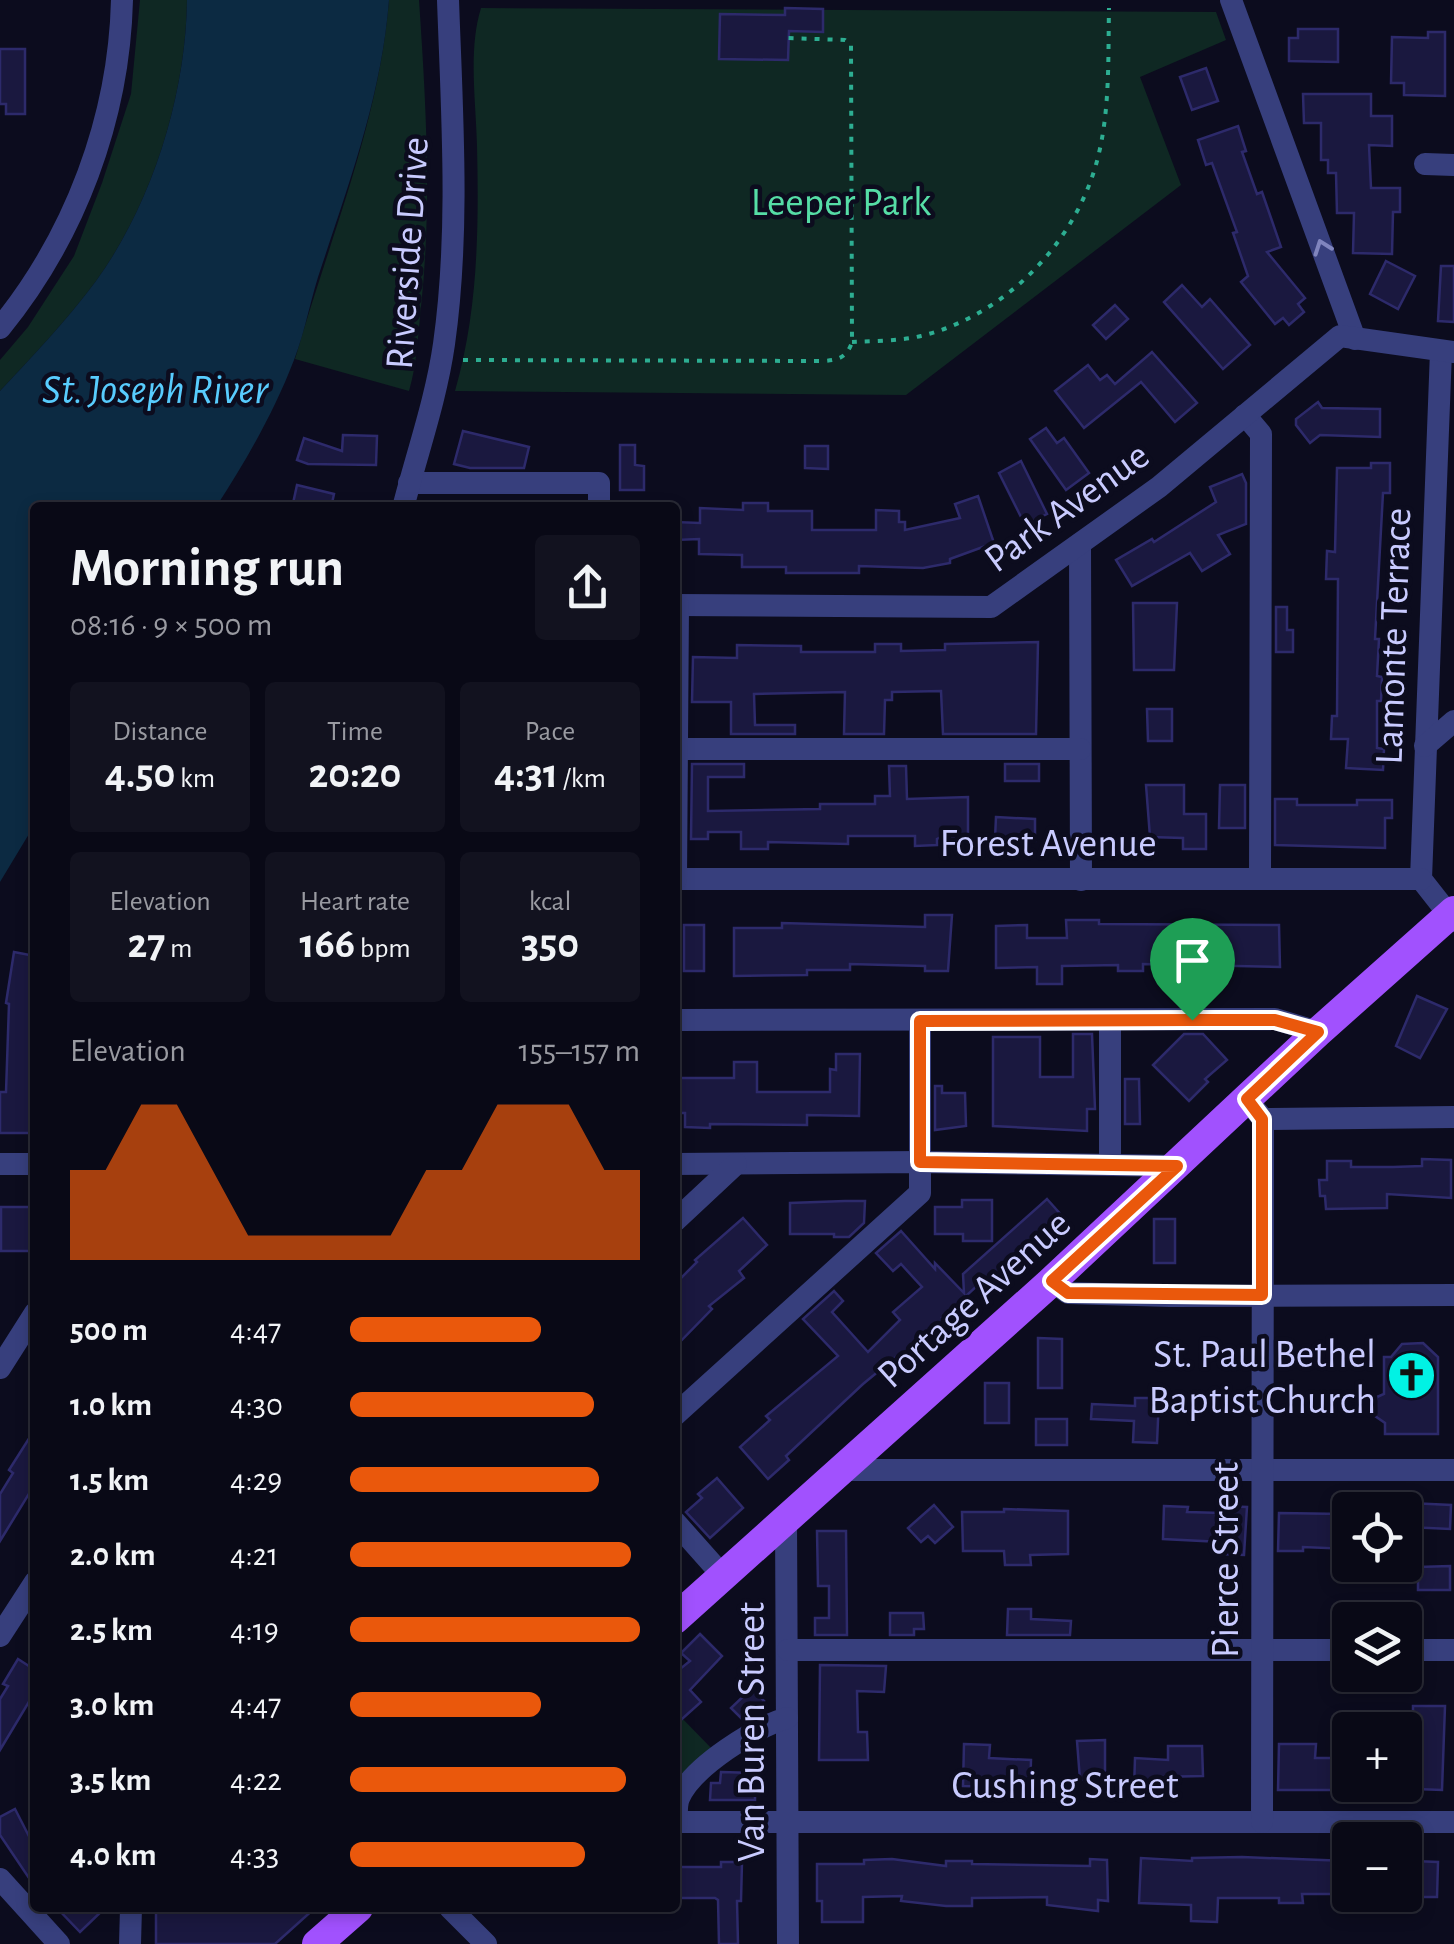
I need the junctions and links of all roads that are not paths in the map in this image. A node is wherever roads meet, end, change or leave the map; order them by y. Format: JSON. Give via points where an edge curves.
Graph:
{"nodes":[{"id":1,"x":122,"y":0,"type":"edge"},
{"id":2,"x":448,"y":0,"type":"edge"},
{"id":3,"x":1231,"y":0,"type":"edge"},
{"id":4,"x":1425,"y":164,"type":"dead end"},
{"id":5,"x":1454,"y":165,"type":"edge"},
{"id":6,"x":0,"y":328,"type":"edge"},
{"id":7,"x":1356,"y":339,"type":"junction"},
{"id":8,"x":1448,"y":352,"type":"edge"},
{"id":9,"x":1245,"y":415,"type":"junction"},
{"id":10,"x":409,"y":484,"type":"junction"},
{"id":11,"x":404,"y":502,"type":"edge"},
{"id":12,"x":599,"y":502,"type":"edge"},
{"id":13,"x":1444,"y":522,"type":"edge"},
{"id":14,"x":1080,"y":544,"type":"junction"},
{"id":15,"x":680,"y":604,"type":"edge"},
{"id":16,"x":1454,"y":721,"type":"edge"},
{"id":17,"x":1425,"y":746,"type":"junction"},
{"id":18,"x":680,"y":749,"type":"edge"},
{"id":19,"x":1080,"y":749,"type":"junction"},
{"id":20,"x":1260,"y":878,"type":"junction"},
{"id":21,"x":680,"y":879,"type":"edge"},
{"id":22,"x":1081,"y":880,"type":"junction"},
{"id":23,"x":1421,"y":880,"type":"junction"},
{"id":24,"x":1452,"y":916,"type":"edge"},
{"id":25,"x":680,"y":1020,"type":"edge"},
{"id":26,"x":920,"y":1021,"type":"junction"},
{"id":27,"x":1110,"y":1021,"type":"junction"},
{"id":28,"x":1318,"y":1032,"type":"junction"},
{"id":29,"x":1255,"y":1109,"type":"junction"},
{"id":30,"x":1454,"y":1118,"type":"edge"},
{"id":31,"x":920,"y":1162,"type":"junction"},
{"id":32,"x":0,"y":1164,"type":"edge"},
{"id":33,"x":30,"y":1164,"type":"edge"},
{"id":34,"x":680,"y":1164,"type":"edge"},
{"id":35,"x":736,"y":1164,"type":"junction"},
{"id":36,"x":1110,"y":1166,"type":"junction"},
{"id":37,"x":1177,"y":1166,"type":"junction"},
{"id":38,"x":680,"y":1216,"type":"edge"},
{"id":39,"x":1052,"y":1281,"type":"junction"},
{"id":40,"x":1262,"y":1295,"type":"junction"},
{"id":41,"x":1454,"y":1295,"type":"edge"},
{"id":42,"x":30,"y":1321,"type":"edge"},
{"id":43,"x":0,"y":1368,"type":"edge"},
{"id":44,"x":680,"y":1410,"type":"edge"},
{"id":45,"x":841,"y":1470,"type":"junction"},
{"id":46,"x":1454,"y":1470,"type":"edge"},
{"id":47,"x":1262,"y":1472,"type":"junction"},
{"id":48,"x":786,"y":1519,"type":"junction"},
{"id":49,"x":680,"y":1528,"type":"edge"},
{"id":50,"x":723,"y":1576,"type":"junction"},
{"id":51,"x":30,"y":1590,"type":"edge"},
{"id":52,"x":680,"y":1615,"type":"edge"},
{"id":53,"x":0,"y":1636,"type":"edge"},
{"id":54,"x":788,"y":1650,"type":"junction"},
{"id":55,"x":1262,"y":1650,"type":"junction"},
{"id":56,"x":1332,"y":1650,"type":"edge"},
{"id":57,"x":1422,"y":1650,"type":"edge"},
{"id":58,"x":1454,"y":1650,"type":"edge"},
{"id":59,"x":787,"y":1718,"type":"junction"},
{"id":60,"x":680,"y":1797,"type":"edge"},
{"id":61,"x":680,"y":1822,"type":"edge"},
{"id":62,"x":787,"y":1822,"type":"junction"},
{"id":63,"x":1262,"y":1822,"type":"junction"},
{"id":64,"x":1454,"y":1822,"type":"edge"},
{"id":65,"x":0,"y":1880,"type":"edge"},
{"id":66,"x":131,"y":1912,"type":"edge"},
{"id":67,"x":353,"y":1912,"type":"edge"},
{"id":68,"x":454,"y":1912,"type":"edge"},
{"id":69,"x":59,"y":1944,"type":"edge"},
{"id":70,"x":130,"y":1944,"type":"edge"},
{"id":71,"x":317,"y":1944,"type":"edge"},
{"id":72,"x":486,"y":1944,"type":"edge"},
{"id":73,"x":788,"y":1944,"type":"edge"}],
"edges":[{"from":1,"to":6,"type":"street","via":[[112,94],[77,204],[47,263]]},
{"from":2,"to":10,"type":"street","name":"Riverside Drive","via":[[454,197],[449,288],[433,400]]},
{"from":7,"to":3,"type":"street","one_way":true},
{"from":4,"to":5,"type":"street"},
{"from":7,"to":8,"type":"street"},
{"from":7,"to":9,"type":"street","name":"Park Avenue","via":[[1340,336]]},
{"from":8,"to":13,"type":"street","name":"Lamonte Terrace"},
{"from":9,"to":14,"type":"street","name":"Park Avenue"},
{"from":9,"to":20,"type":"street","via":[[1261,434]]},
{"from":10,"to":11,"type":"street","name":"Riverside Drive"},
{"from":10,"to":12,"type":"street","via":[[599,482]]},
{"from":13,"to":17,"type":"street","name":"Lamonte Terrace"},
{"from":14,"to":15,"type":"street","name":"Park Avenue","via":[[991,606]]},
{"from":14,"to":19,"type":"street"},
{"from":16,"to":17,"type":"street"},
{"from":17,"to":23,"type":"street","name":"Lamonte Terrace"},
{"from":18,"to":19,"type":"street"},
{"from":19,"to":22,"type":"street"},
{"from":20,"to":22,"type":"street","name":"Forest Avenue"},
{"from":20,"to":23,"type":"street","name":"Forest Avenue"},
{"from":21,"to":22,"type":"street","name":"Forest Avenue"},
{"from":23,"to":24,"type":"street"},
{"from":24,"to":28,"type":"main road","name":"Portage Avenue"},
{"from":25,"to":26,"type":"street"},
{"from":26,"to":27,"type":"street"},
{"from":26,"to":31,"type":"street"},
{"from":27,"to":28,"type":"street","via":[[1275,1020]]},
{"from":27,"to":36,"type":"street"},
{"from":28,"to":29,"type":"main road","name":"Portage Avenue"},
{"from":29,"to":30,"type":"street"},
{"from":29,"to":37,"type":"main road","name":"Portage Avenue"},
{"from":29,"to":40,"type":"street","name":"Pierce Street"},
{"from":31,"to":35,"type":"street"},
{"from":31,"to":36,"type":"street"},
{"from":31,"to":44,"type":"street","via":[[920,1193]]},
{"from":32,"to":33,"type":"street"},
{"from":34,"to":35,"type":"street"},
{"from":35,"to":38,"type":"street"},
{"from":36,"to":37,"type":"street"},
{"from":37,"to":39,"type":"main road","name":"Portage Avenue"},
{"from":39,"to":40,"type":"street","via":[[1068,1293]]},
{"from":39,"to":45,"type":"main road","name":"Portage Avenue"},
{"from":40,"to":41,"type":"street"},
{"from":40,"to":47,"type":"street","name":"Pierce Street"},
{"from":42,"to":43,"type":"street"},
{"from":45,"to":47,"type":"street"},
{"from":45,"to":48,"type":"main road","name":"Portage Avenue"},
{"from":46,"to":47,"type":"street"},
{"from":47,"to":55,"type":"street","name":"Pierce Street"},
{"from":48,"to":50,"type":"main road","name":"Portage Avenue"},
{"from":48,"to":54,"type":"street","name":"Van Buren Street"},
{"from":49,"to":50,"type":"street"},
{"from":50,"to":52,"type":"main road","name":"Portage Avenue"},
{"from":51,"to":53,"type":"street"},
{"from":54,"to":55,"type":"street"},
{"from":54,"to":59,"type":"street","name":"Van Buren Street"},
{"from":55,"to":56,"type":"street"},
{"from":55,"to":63,"type":"street","name":"Pierce Street"},
{"from":57,"to":58,"type":"street"},
{"from":59,"to":60,"type":"street","via":[[696,1773]]},
{"from":59,"to":62,"type":"street","name":"Van Buren Street"},
{"from":61,"to":62,"type":"street","name":"Cushing Street"},
{"from":62,"to":63,"type":"street","name":"Cushing Street"},
{"from":62,"to":73,"type":"street","name":"Van Buren Street"},
{"from":63,"to":64,"type":"street","name":"Cushing Street"},
{"from":65,"to":69,"type":"street"},
{"from":66,"to":70,"type":"street"},
{"from":67,"to":71,"type":"main road"},
{"from":68,"to":72,"type":"street"}]}
